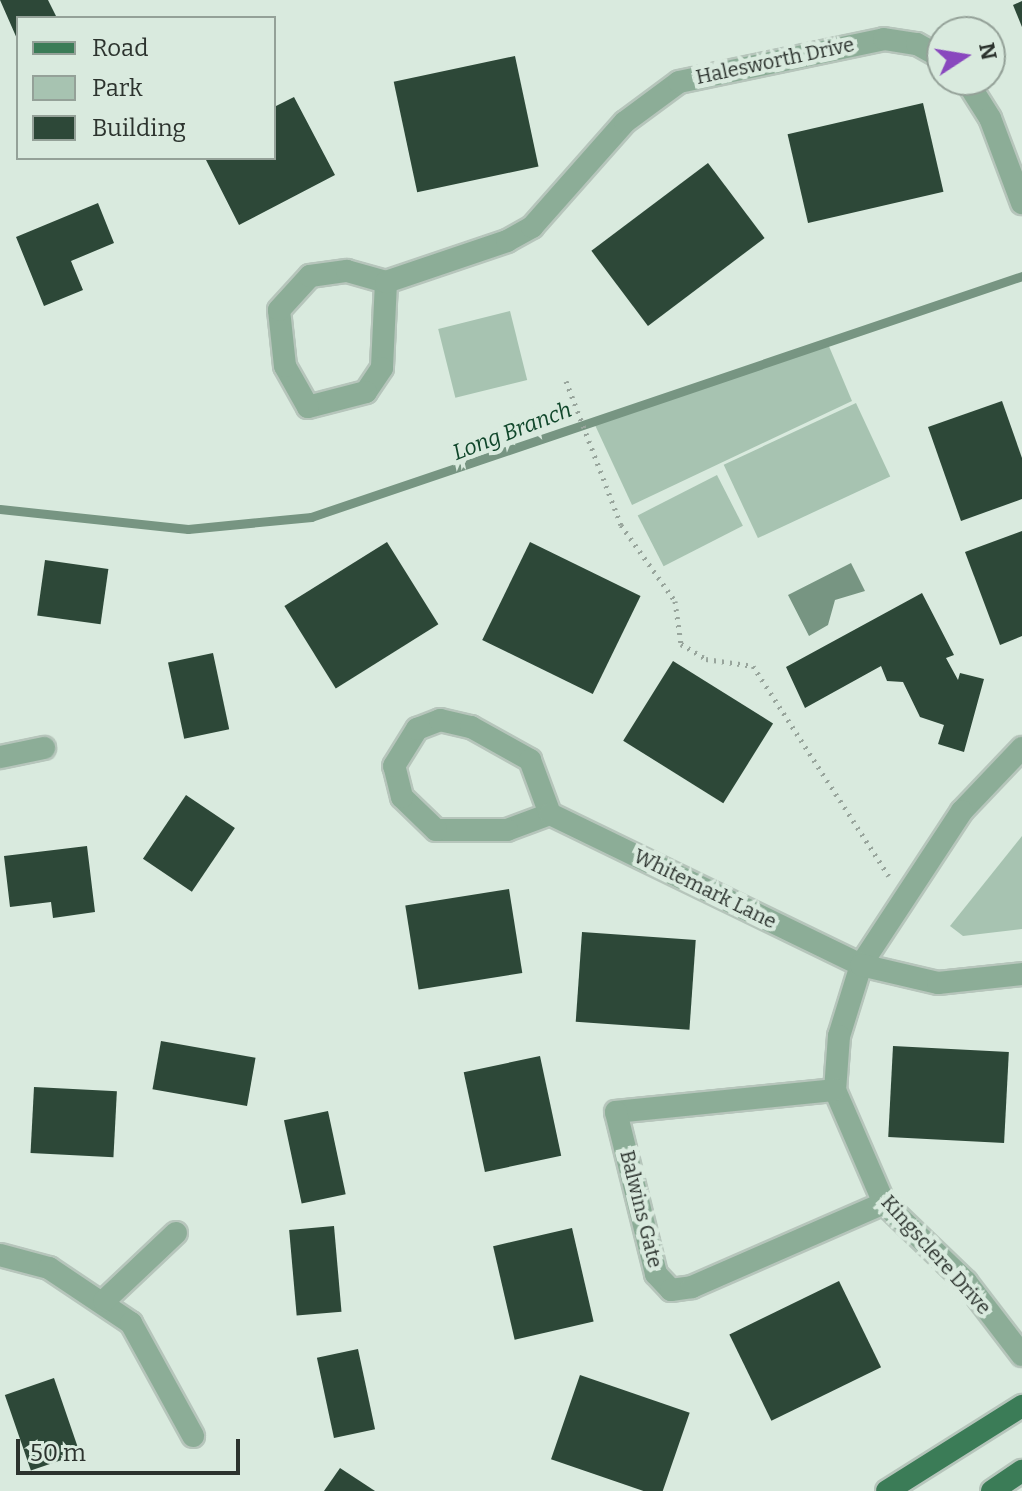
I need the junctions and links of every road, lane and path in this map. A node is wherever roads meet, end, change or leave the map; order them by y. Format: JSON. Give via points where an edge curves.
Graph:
{"nodes":[{"id":1,"x":926,"y":49,"type":"edge"},
{"id":2,"x":974,"y":96,"type":"edge"},
{"id":3,"x":1020,"y":193,"type":"edge"},
{"id":4,"x":386,"y":282,"type":"junction"},
{"id":5,"x":566,"y":381,"type":"dead end"},
{"id":6,"x":44,"y":748,"type":"dead end"},
{"id":7,"x":1022,"y":748,"type":"edge"},
{"id":8,"x":0,"y":757,"type":"edge"},
{"id":9,"x":550,"y":814,"type":"junction"},
{"id":10,"x":911,"y":894,"type":"junction"},
{"id":11,"x":861,"y":965,"type":"junction"},
{"id":12,"x":1022,"y":974,"type":"edge"},
{"id":13,"x":835,"y":1090,"type":"junction"},
{"id":14,"x":884,"y":1203,"type":"junction"},
{"id":15,"x":176,"y":1233,"type":"dead end"},
{"id":16,"x":0,"y":1255,"type":"edge"},
{"id":17,"x":104,"y":1301,"type":"junction"},
{"id":18,"x":1022,"y":1355,"type":"edge"},
{"id":19,"x":1022,"y":1406,"type":"edge"},
{"id":20,"x":193,"y":1436,"type":"dead end"},
{"id":21,"x":1022,"y":1471,"type":"edge"},
{"id":22,"x":887,"y":1491,"type":"edge"},
{"id":23,"x":992,"y":1491,"type":"edge"}],
"edges":[{"from":1,"to":4,"type":"street","name":"Halesworth Drive","via":[[884,39],[679,82],[625,122],[532,227]]},
{"from":2,"to":3,"type":"street"},
{"from":4,"to":4,"type":"street","via":[[328,272],[292,288],[279,310],[285,366],[308,407],[366,392],[382,368]]},
{"from":5,"to":10,"type":"path","via":[[621,525],[675,601],[681,644],[706,659],[753,666],[866,852]]},
{"from":6,"to":8,"type":"street"},
{"from":7,"to":10,"type":"street","name":"Kingsclere Drive","via":[[962,811]]},
{"from":9,"to":9,"type":"street","via":[[530,760],[471,727],[440,720],[417,729],[394,766],[402,797],[436,830],[507,830]]},
{"from":9,"to":11,"type":"street","name":"Whitemark Lane"},
{"from":10,"to":11,"type":"street","name":"Kingsclere Drive"},
{"from":11,"to":12,"type":"street","via":[[938,983]]},
{"from":11,"to":13,"type":"street","name":"Kingsclere Drive","via":[[839,1036]]},
{"from":13,"to":14,"type":"street","name":"Kingsclere Drive"},
{"from":13,"to":14,"type":"street","name":"Balwins Gate","via":[[616,1112],[656,1274],[671,1290],[692,1287]]},
{"from":14,"to":18,"type":"street","name":"Kingsclere Drive","via":[[966,1282]]},
{"from":15,"to":17,"type":"street"},
{"from":16,"to":17,"type":"street","via":[[49,1268]]},
{"from":17,"to":20,"type":"street","via":[[147,1344]]},
{"from":19,"to":22,"type":"main road"},
{"from":21,"to":23,"type":"main road"}]}
